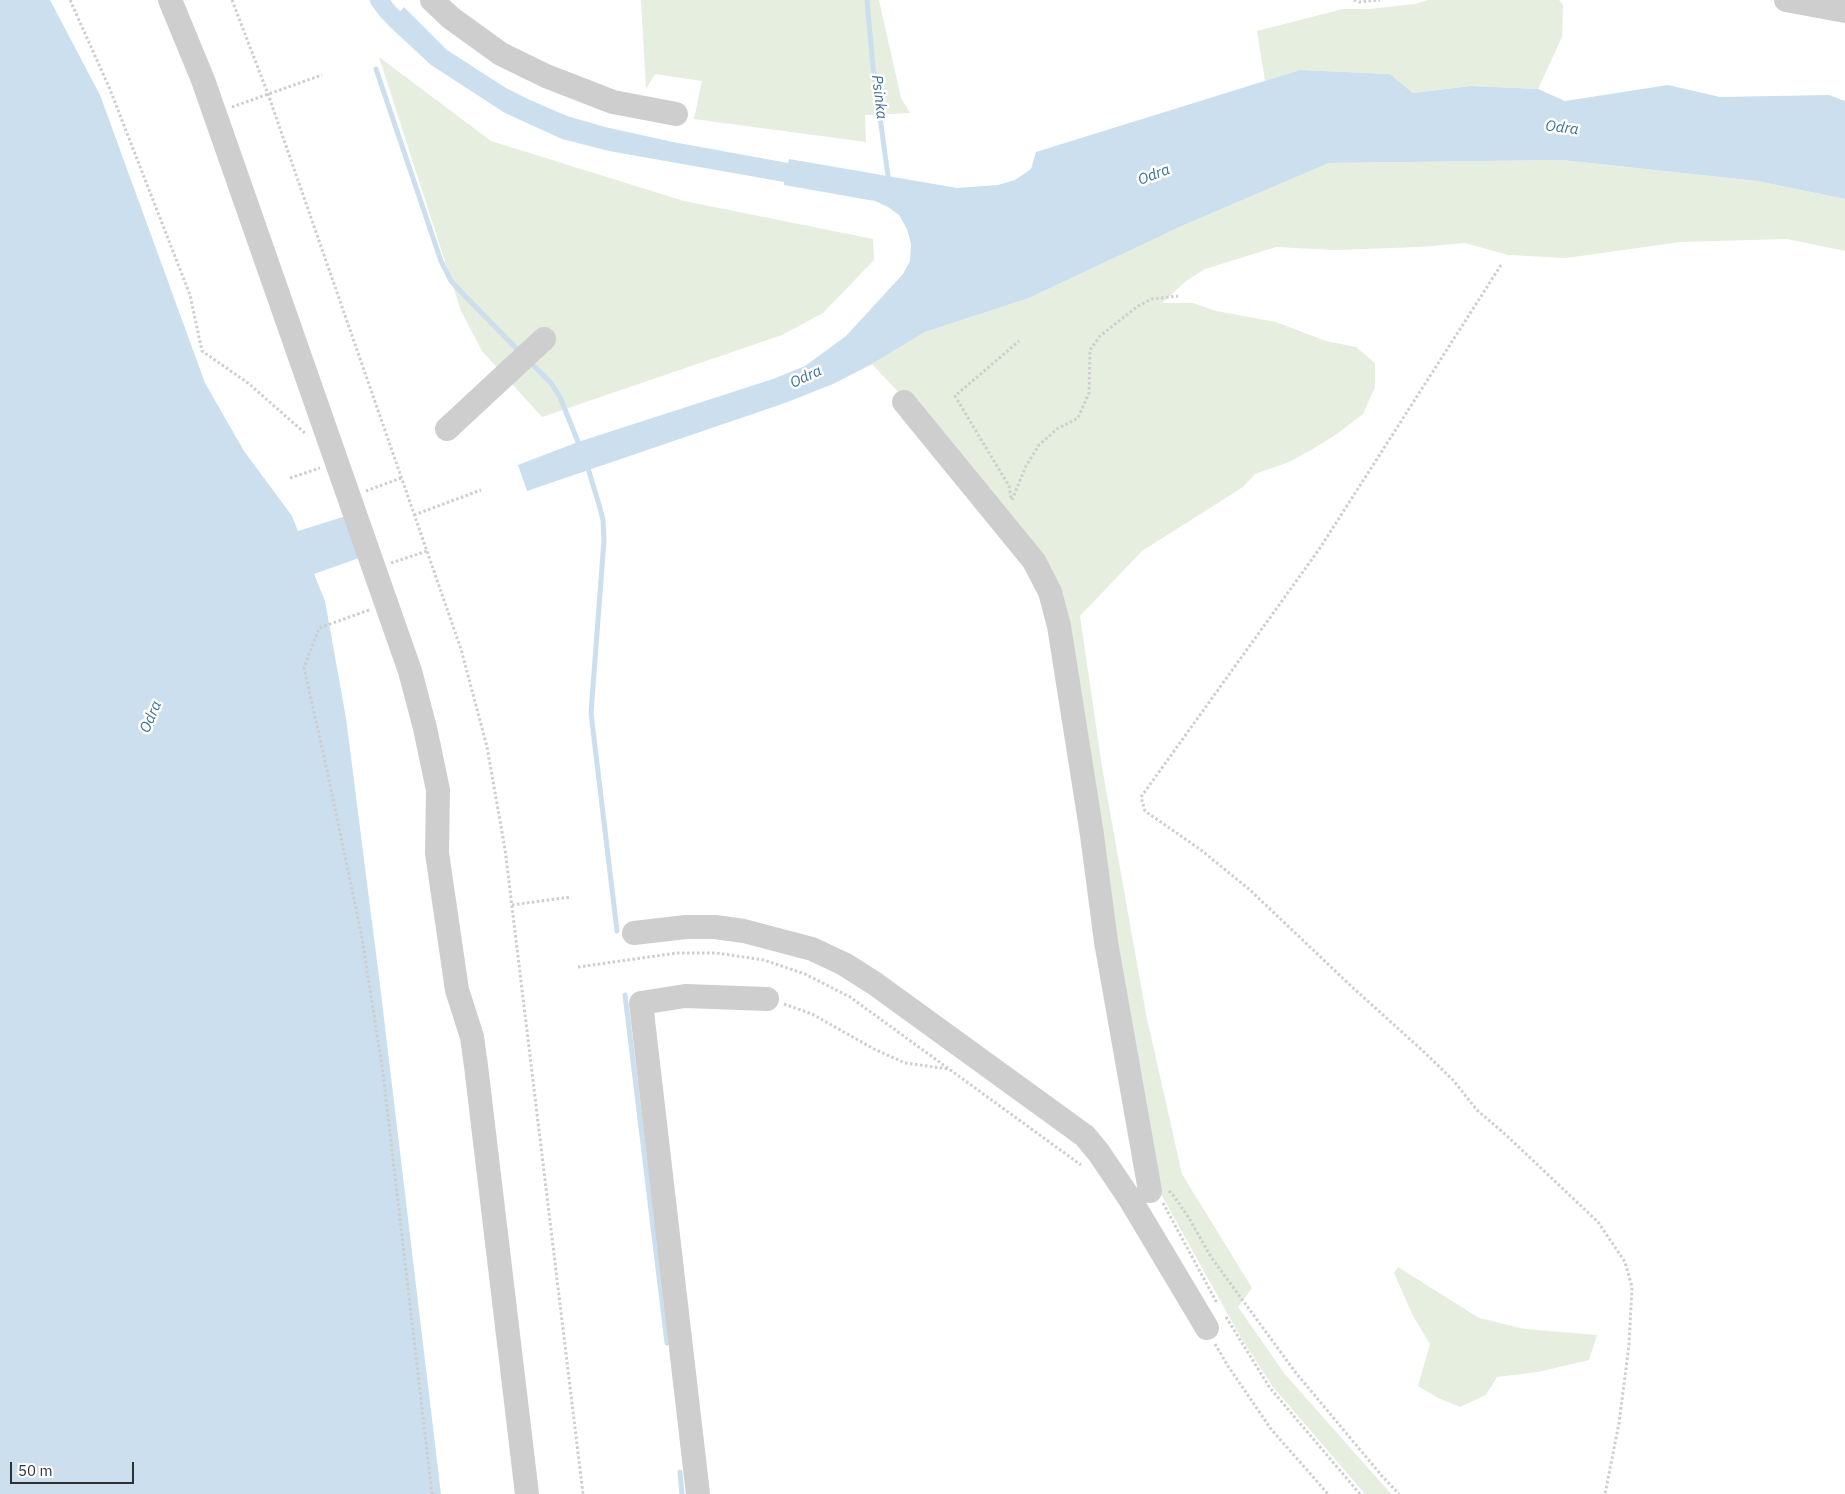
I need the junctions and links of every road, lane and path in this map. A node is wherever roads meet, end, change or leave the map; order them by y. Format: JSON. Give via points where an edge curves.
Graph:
{"nodes":[{"id":1,"x":70,"y":0,"type":"edge"},
{"id":2,"x":170,"y":0,"type":"edge"},
{"id":3,"x":232,"y":0,"type":"edge"},
{"id":4,"x":432,"y":0,"type":"edge"},
{"id":5,"x":1354,"y":0,"type":"edge"},
{"id":6,"x":1380,"y":0,"type":"edge"},
{"id":7,"x":1786,"y":0,"type":"edge"},
{"id":8,"x":1845,"y":10,"type":"edge"},
{"id":9,"x":322,"y":75,"type":"dead end"},
{"id":10,"x":268,"y":94,"type":"junction"},
{"id":11,"x":215,"y":114,"type":"junction"},
{"id":12,"x":676,"y":114,"type":"dead end"},
{"id":13,"x":1501,"y":264,"type":"dead end"},
{"id":14,"x":1178,"y":296,"type":"dead end"},
{"id":15,"x":544,"y":340,"type":"dead end"},
{"id":16,"x":1019,"y":341,"type":"dead end"},
{"id":17,"x":904,"y":402,"type":"dead end"},
{"id":18,"x":447,"y":430,"type":"dead end"},
{"id":19,"x":311,"y":437,"type":"dead end"},
{"id":20,"x":337,"y":462,"type":"junction"},
{"id":21,"x":290,"y":478,"type":"dead end"},
{"id":22,"x":402,"y":478,"type":"junction"},
{"id":23,"x":481,"y":490,"type":"dead end"},
{"id":24,"x":349,"y":496,"type":"junction"},
{"id":25,"x":1012,"y":500,"type":"junction"},
{"id":26,"x":414,"y":515,"type":"junction"},
{"id":27,"x":999,"y":520,"type":"junction"},
{"id":28,"x":427,"y":551,"type":"junction"},
{"id":29,"x":374,"y":569,"type":"junction"},
{"id":30,"x":387,"y":604,"type":"junction"},
{"id":31,"x":570,"y":897,"type":"dead end"},
{"id":32,"x":512,"y":905,"type":"junction"},
{"id":33,"x":634,"y":934,"type":"dead end"},
{"id":34,"x":578,"y":967,"type":"dead end"},
{"id":35,"x":767,"y":999,"type":"joint"},
{"id":36,"x":949,"y":1069,"type":"junction"},
{"id":37,"x":1082,"y":1165,"type":"dead end"},
{"id":38,"x":1150,"y":1191,"type":"junction"},
{"id":39,"x":1218,"y":1304,"type":"dead end"},
{"id":40,"x":1215,"y":1320,"type":"junction"},
{"id":41,"x":432,"y":1494,"type":"edge"},
{"id":42,"x":527,"y":1494,"type":"edge"},
{"id":43,"x":583,"y":1494,"type":"edge"},
{"id":44,"x":698,"y":1494,"type":"edge"},
{"id":45,"x":1328,"y":1494,"type":"edge"},
{"id":46,"x":1360,"y":1494,"type":"edge"},
{"id":47,"x":1399,"y":1494,"type":"edge"},
{"id":48,"x":1605,"y":1494,"type":"edge"}],
"edges":[{"from":1,"to":19,"type":"path","via":[[109,87],[190,295],[202,351],[248,383]]},
{"from":2,"to":11,"type":"street"},
{"from":3,"to":10,"type":"path"},
{"from":4,"to":12,"type":"street","via":[[501,54],[546,76],[613,102]]},
{"from":5,"to":6,"type":"path"},
{"from":7,"to":8,"type":"street"},
{"from":9,"to":10,"type":"path"},
{"from":10,"to":11,"type":"path"},
{"from":10,"to":22,"type":"path"},
{"from":11,"to":20,"type":"street"},
{"from":13,"to":48,"type":"path","via":[[1320,548],[1141,797],[1144,811],[1201,850],[1250,890],[1453,1080],[1477,1110],[1598,1222],[1625,1262],[1632,1287],[1629,1345],[1619,1423]]},
{"from":14,"to":25,"type":"path","via":[[1152,299],[1138,306],[1100,336],[1090,350],[1089,393],[1078,418],[1056,429],[1039,445]]},
{"from":15,"to":18,"type":"street"},
{"from":16,"to":25,"type":"path","via":[[954,396],[1009,486]]},
{"from":17,"to":27,"type":"street"},
{"from":20,"to":21,"type":"path"},
{"from":20,"to":24,"type":"street"},
{"from":22,"to":24,"type":"path"},
{"from":22,"to":26,"type":"path"},
{"from":23,"to":26,"type":"path"},
{"from":24,"to":29,"type":"street"},
{"from":25,"to":27,"type":"path"},
{"from":26,"to":28,"type":"path"},
{"from":27,"to":38,"type":"street","via":[[1034,562],[1050,592],[1059,626],[1106,942]]},
{"from":28,"to":29,"type":"path"},
{"from":28,"to":32,"type":"path","via":[[461,649],[487,747]]},
{"from":29,"to":30,"type":"street"},
{"from":30,"to":41,"type":"path","via":[[319,628],[304,668],[362,938],[382,1064]]},
{"from":30,"to":42,"type":"street","via":[[410,671],[438,790],[438,853],[457,990],[472,1037]]},
{"from":31,"to":32,"type":"path"},
{"from":32,"to":43,"type":"path"},
{"from":33,"to":40,"type":"street","via":[[686,927],[744,931],[812,949],[874,983],[1085,1136]]},
{"from":34,"to":36,"type":"path","via":[[677,953],[716,953],[764,960],[805,974],[850,997]]},
{"from":35,"to":36,"type":"path","via":[[812,1014],[874,1049],[905,1062]]},
{"from":35,"to":44,"type":"street","via":[[685,996],[641,1002]]},
{"from":36,"to":37,"type":"path"},
{"from":38,"to":39,"type":"path","via":[[1161,1199]]},
{"from":38,"to":47,"type":"path","via":[[1164,1188],[1173,1194],[1211,1257],[1291,1366]]},
{"from":40,"to":45,"type":"path","via":[[1228,1366],[1271,1429]]},
{"from":40,"to":46,"type":"path"}]}
